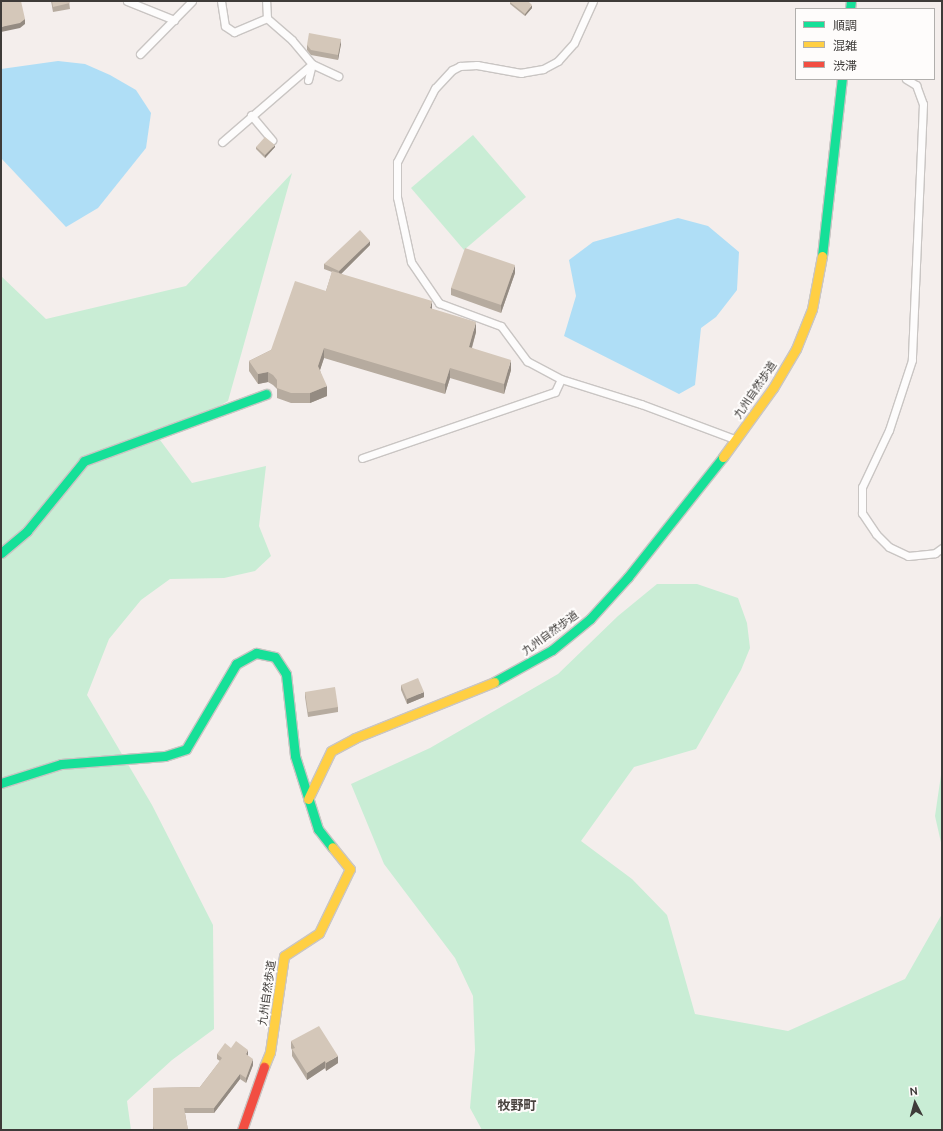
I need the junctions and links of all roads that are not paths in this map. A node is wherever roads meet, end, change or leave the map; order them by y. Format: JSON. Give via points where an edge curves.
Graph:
{"nodes":[{"id":1,"x":127,"y":1,"type":"edge"},
{"id":2,"x":192,"y":1,"type":"edge"},
{"id":3,"x":221,"y":1,"type":"edge"},
{"id":4,"x":266,"y":1,"type":"edge"},
{"id":5,"x":593,"y":1,"type":"edge"},
{"id":6,"x":267,"y":18,"type":"junction"},
{"id":7,"x":174,"y":20,"type":"junction"},
{"id":8,"x":140,"y":54,"type":"dead end"},
{"id":9,"x":312,"y":64,"type":"junction"},
{"id":10,"x":338,"y":76,"type":"dead end"},
{"id":11,"x":308,"y":80,"type":"dead end"},
{"id":12,"x":842,"y":80,"type":"edge"},
{"id":13,"x":907,"y":80,"type":"edge"},
{"id":14,"x":251,"y":115,"type":"junction"},
{"id":15,"x":272,"y":140,"type":"dead end"},
{"id":16,"x":222,"y":142,"type":"dead end"},
{"id":17,"x":561,"y":379,"type":"junction"},
{"id":18,"x":266,"y":394,"type":"dead end"},
{"id":19,"x":736,"y":440,"type":"junction"},
{"id":20,"x":362,"y":458,"type":"dead end"},
{"id":21,"x":942,"y":548,"type":"edge"},
{"id":22,"x":1,"y":553,"type":"edge"},
{"id":23,"x":1,"y":783,"type":"edge"},
{"id":24,"x":308,"y":799,"type":"junction"},
{"id":25,"x":242,"y":1130,"type":"edge"}],
"edges":[{"from":1,"to":7,"type":"lane"},
{"from":2,"to":7,"type":"lane"},
{"from":3,"to":6,"type":"lane","via":[[225,26],[234,32]]},
{"from":4,"to":6,"type":"lane"},
{"from":5,"to":17,"type":"lane","via":[[574,43],[558,61],[543,69],[521,73],[469,64],[452,70],[435,88],[397,162],[397,198],[411,262],[439,303],[501,326],[527,361]]},
{"from":6,"to":9,"type":"lane","via":[[292,40]]},
{"from":7,"to":8,"type":"lane"},
{"from":9,"to":10,"type":"lane"},
{"from":9,"to":11,"type":"lane"},
{"from":9,"to":14,"type":"lane"},
{"from":12,"to":19,"type":"street","name":"九州自然歩道","via":[[825,238],[812,309],[792,356]]},
{"from":13,"to":21,"type":"lane","via":[[916,86],[923,104],[912,360],[889,430],[862,487],[862,513],[876,534],[889,547],[908,556],[935,553]]},
{"from":14,"to":15,"type":"lane"},
{"from":14,"to":16,"type":"lane"},
{"from":17,"to":19,"type":"lane","via":[[641,404]]},
{"from":17,"to":20,"type":"lane","via":[[555,392]]},
{"from":18,"to":22,"type":"street","via":[[84,461],[27,531]]},
{"from":19,"to":24,"type":"street","name":"九州自然歩道","via":[[628,576],[590,619],[552,650],[520,669],[490,684],[355,738],[331,751]]},
{"from":23,"to":24,"type":"street","via":[[60,764],[165,756],[186,749],[236,664],[256,653],[275,657],[286,674],[295,756]]},
{"from":24,"to":25,"type":"street","name":"九州自然歩道","via":[[318,829],[350,869],[319,933],[284,956],[270,1052]]}]}
